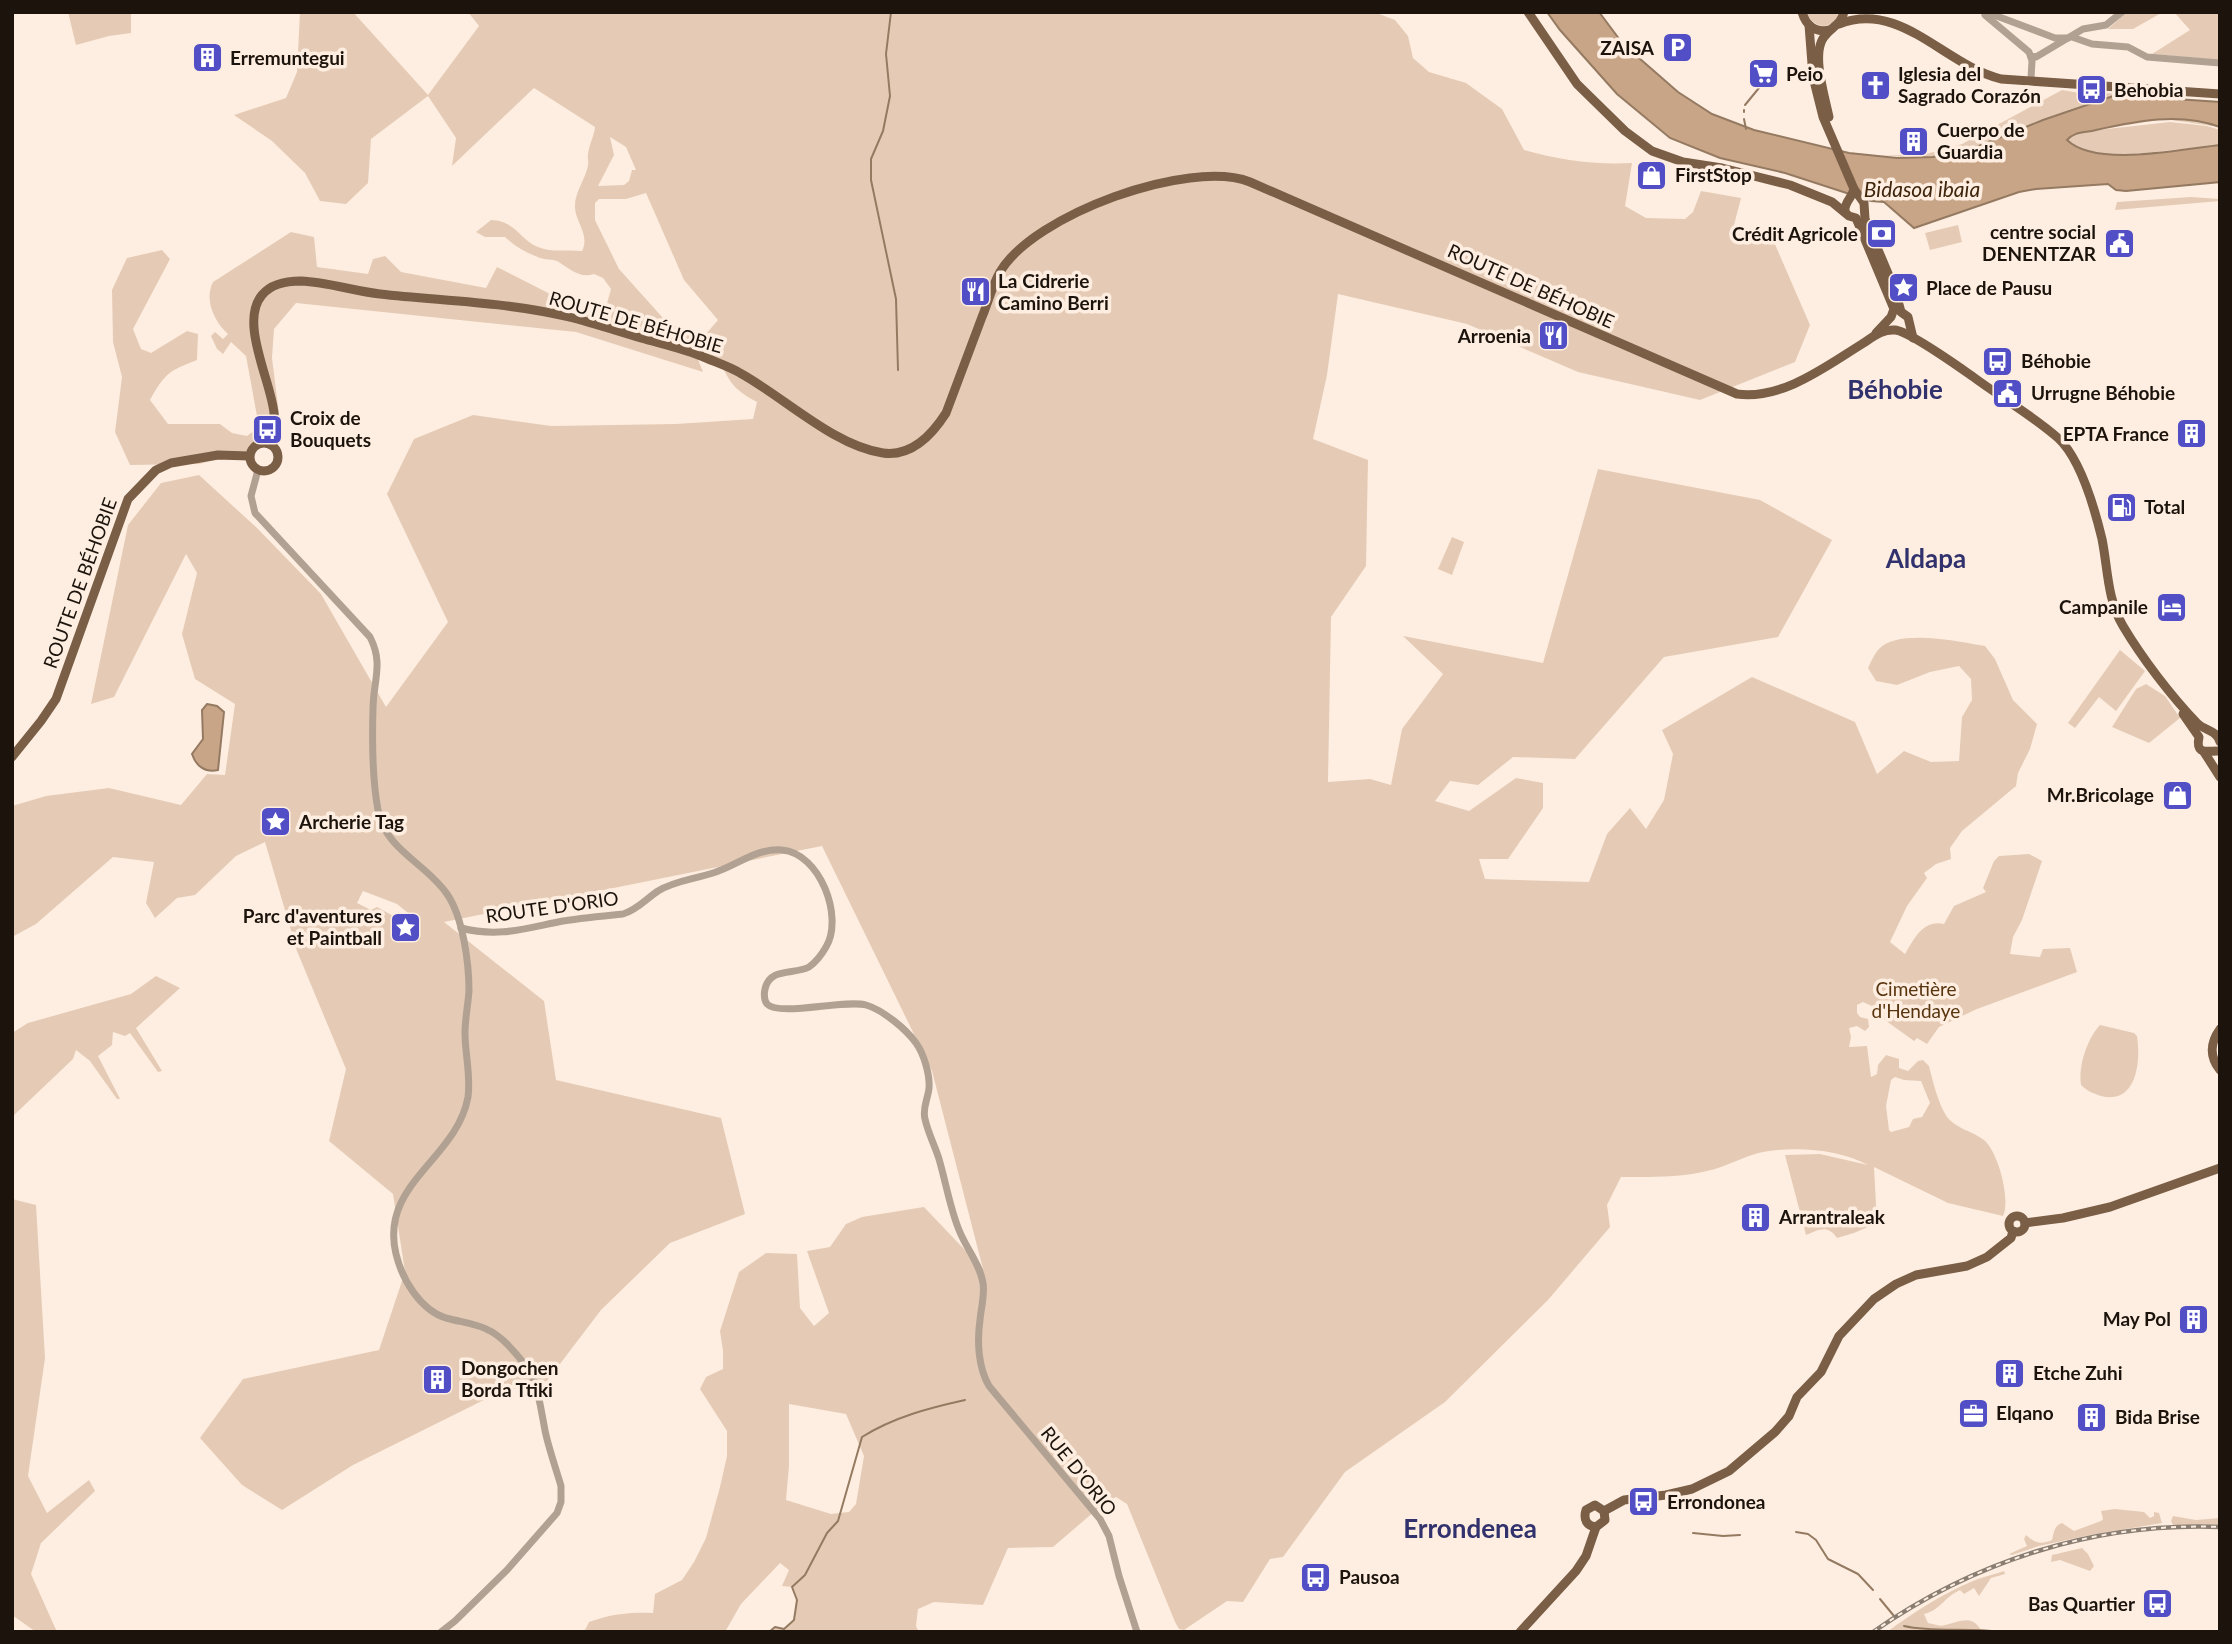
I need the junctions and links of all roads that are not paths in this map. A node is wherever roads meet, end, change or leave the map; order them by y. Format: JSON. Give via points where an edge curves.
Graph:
{"nodes":[{"id":1,"x":1528,"y":12,"type":"edge"},
{"id":2,"x":1802,"y":12,"type":"edge"},
{"id":3,"x":1844,"y":12,"type":"edge"},
{"id":4,"x":1871,"y":12,"type":"edge"},
{"id":5,"x":1984,"y":12,"type":"edge"},
{"id":6,"x":2122,"y":12,"type":"edge"},
{"id":7,"x":1809,"y":25,"type":"junction"},
{"id":8,"x":1835,"y":26,"type":"junction"},
{"id":9,"x":2072,"y":37,"type":"junction"},
{"id":10,"x":2031,"y":56,"type":"junction"},
{"id":11,"x":2220,"y":62,"type":"edge"},
{"id":12,"x":1986,"y":73,"type":"junction"},
{"id":13,"x":2031,"y":79,"type":"junction"},
{"id":14,"x":2113,"y":86,"type":"junction"},
{"id":15,"x":2220,"y":94,"type":"edge"},
{"id":16,"x":1837,"y":146,"type":"junction"},
{"id":17,"x":1854,"y":189,"type":"junction"},
{"id":18,"x":1863,"y":201,"type":"junction"},
{"id":19,"x":1847,"y":204,"type":"junction"},
{"id":20,"x":1860,"y":216,"type":"junction"},
{"id":21,"x":1895,"y":315,"type":"junction"},
{"id":22,"x":1909,"y":323,"type":"junction"},
{"id":23,"x":1897,"y":331,"type":"junction"},
{"id":24,"x":1872,"y":337,"type":"junction"},
{"id":25,"x":1913,"y":338,"type":"junction"},
{"id":26,"x":269,"y":444,"type":"junction"},
{"id":27,"x":249,"y":456,"type":"junction"},
{"id":28,"x":258,"y":470,"type":"junction"},
{"id":29,"x":2170,"y":691,"type":"junction"},
{"id":30,"x":2208,"y":731,"type":"junction"},
{"id":31,"x":2199,"y":737,"type":"junction"},
{"id":32,"x":2216,"y":746,"type":"edge"},
{"id":33,"x":12,"y":757,"type":"edge"},
{"id":34,"x":2220,"y":777,"type":"edge"},
{"id":35,"x":461,"y":928,"type":"junction"},
{"id":36,"x":2220,"y":1030,"type":"edge"},
{"id":37,"x":2220,"y":1068,"type":"edge"},
{"id":38,"x":2220,"y":1168,"type":"edge"},
{"id":39,"x":986,"y":1381,"type":"joint"},
{"id":40,"x":1604,"y":1511,"type":"junction"},
{"id":41,"x":1596,"y":1527,"type":"junction"},
{"id":42,"x":441,"y":1632,"type":"edge"},
{"id":43,"x":1137,"y":1632,"type":"edge"},
{"id":44,"x":1520,"y":1632,"type":"edge"}],
"edges":[{"from":1,"to":19,"type":"main road","via":[[1577,84],[1652,151],[1683,162],[1775,180]]},
{"from":2,"to":7,"type":"main road"},
{"from":3,"to":8,"type":"main road"},
{"from":4,"to":12,"type":"main road","via":[[1901,19]]},
{"from":5,"to":9,"type":"street","via":[[2055,38]]},
{"from":5,"to":10,"type":"street"},
{"from":6,"to":9,"type":"street","via":[[2106,24],[2087,27]]},
{"from":7,"to":8,"type":"main road","via":[[1820,31]]},
{"from":7,"to":16,"type":"main road","via":[[1815,87]]},
{"from":8,"to":12,"type":"main road","via":[[1865,16],[1891,19],[1963,64]]},
{"from":8,"to":16,"type":"main road","via":[[1819,45],[1819,62]]},
{"from":9,"to":10,"type":"street"},
{"from":9,"to":11,"type":"street","via":[[2128,47],[2147,57]]},
{"from":10,"to":13,"type":"street"},
{"from":12,"to":13,"type":"main road"},
{"from":12,"to":14,"type":"main road","via":[[2010,80]]},
{"from":13,"to":14,"type":"main road"},
{"from":14,"to":15,"type":"main road"},
{"from":16,"to":17,"type":"main road"},
{"from":17,"to":18,"type":"main road"},
{"from":17,"to":19,"type":"main road"},
{"from":18,"to":19,"type":"main road","via":[[1855,197]]},
{"from":18,"to":20,"type":"main road"},
{"from":19,"to":20,"type":"main road","via":[[1849,216]]},
{"from":20,"to":21,"type":"main road"},
{"from":21,"to":22,"type":"main road","via":[[1908,317]]},
{"from":21,"to":23,"type":"main road","via":[[1890,324]]},
{"from":21,"to":24,"type":"main road","name":"ROUTE DE BÉHOBIE"},
{"from":22,"to":23,"type":"main road"},
{"from":22,"to":25,"type":"main road"},
{"from":23,"to":24,"type":"main road","name":"ROUTE DE BÉHOBIE"},
{"from":23,"to":25,"type":"main road"},
{"from":24,"to":26,"type":"main road","name":"ROUTE DE BÉHOBIE","via":[[1774,391],[1737,394],[1239,177],[1204,175],[1137,192],[1054,229],[1013,254],[999,273],[946,412],[925,440],[907,450],[886,454],[860,448],[740,373],[703,357],[568,316],[303,281],[267,290],[255,307],[256,337],[274,410]]},
{"from":25,"to":29,"type":"main road","via":[[2058,438],[2069,453],[2099,530],[2118,616]]},
{"from":26,"to":27,"type":"main road","via":[[256,445]]},
{"from":26,"to":28,"type":"main road","via":[[278,454],[277,463],[271,470]]},
{"from":27,"to":28,"type":"main road"},
{"from":27,"to":33,"type":"main road","name":"ROUTE DE BÉHOBIE","via":[[218,455],[172,463],[156,470],[128,499],[56,699]]},
{"from":28,"to":35,"type":"street","via":[[251,496],[255,513],[377,650],[373,733],[378,811],[394,844],[449,896]]},
{"from":29,"to":30,"type":"main road"},
{"from":29,"to":31,"type":"main road"},
{"from":30,"to":31,"type":"main road"},
{"from":30,"to":32,"type":"main road","via":[[2216,734]]},
{"from":31,"to":32,"type":"main road","via":[[2199,747]]},
{"from":32,"to":34,"type":"main road","via":[[2212,765]]},
{"from":35,"to":39,"type":"street","name":"ROUTE D'ORIO","via":[[484,934],[623,914],[660,890],[717,872],[750,855],[781,850],[802,858],[818,874],[828,894],[831,936],[808,968],[771,978],[764,998],[777,1009],[847,1003],[867,1006],[911,1037],[921,1051],[929,1082],[926,1124],[958,1229],[984,1284],[978,1339]]},
{"from":35,"to":42,"type":"street","via":[[469,990],[465,1035],[468,1094],[449,1141],[402,1198],[397,1209],[395,1253],[419,1299],[434,1312],[487,1328],[505,1342],[533,1377],[561,1502],[507,1570]]},
{"from":36,"to":37,"type":"main road","via":[[2216,1045]]},
{"from":38,"to":40,"type":"main road","via":[[2110,1207],[2025,1223],[2020,1216],[2012,1217],[2011,1238],[1987,1257],[1967,1266],[1916,1275],[1874,1299],[1839,1336],[1821,1372],[1797,1397],[1775,1432],[1729,1471],[1692,1489],[1625,1500]]},
{"from":39,"to":43,"type":"street","name":"RUE D'ORIO","via":[[1100,1519]]},
{"from":40,"to":41,"type":"main road","via":[[1605,1520]]},
{"from":40,"to":41,"type":"main road","via":[[1595,1505],[1586,1510],[1585,1520]]},
{"from":41,"to":44,"type":"main road","via":[[1576,1571]]}]}
